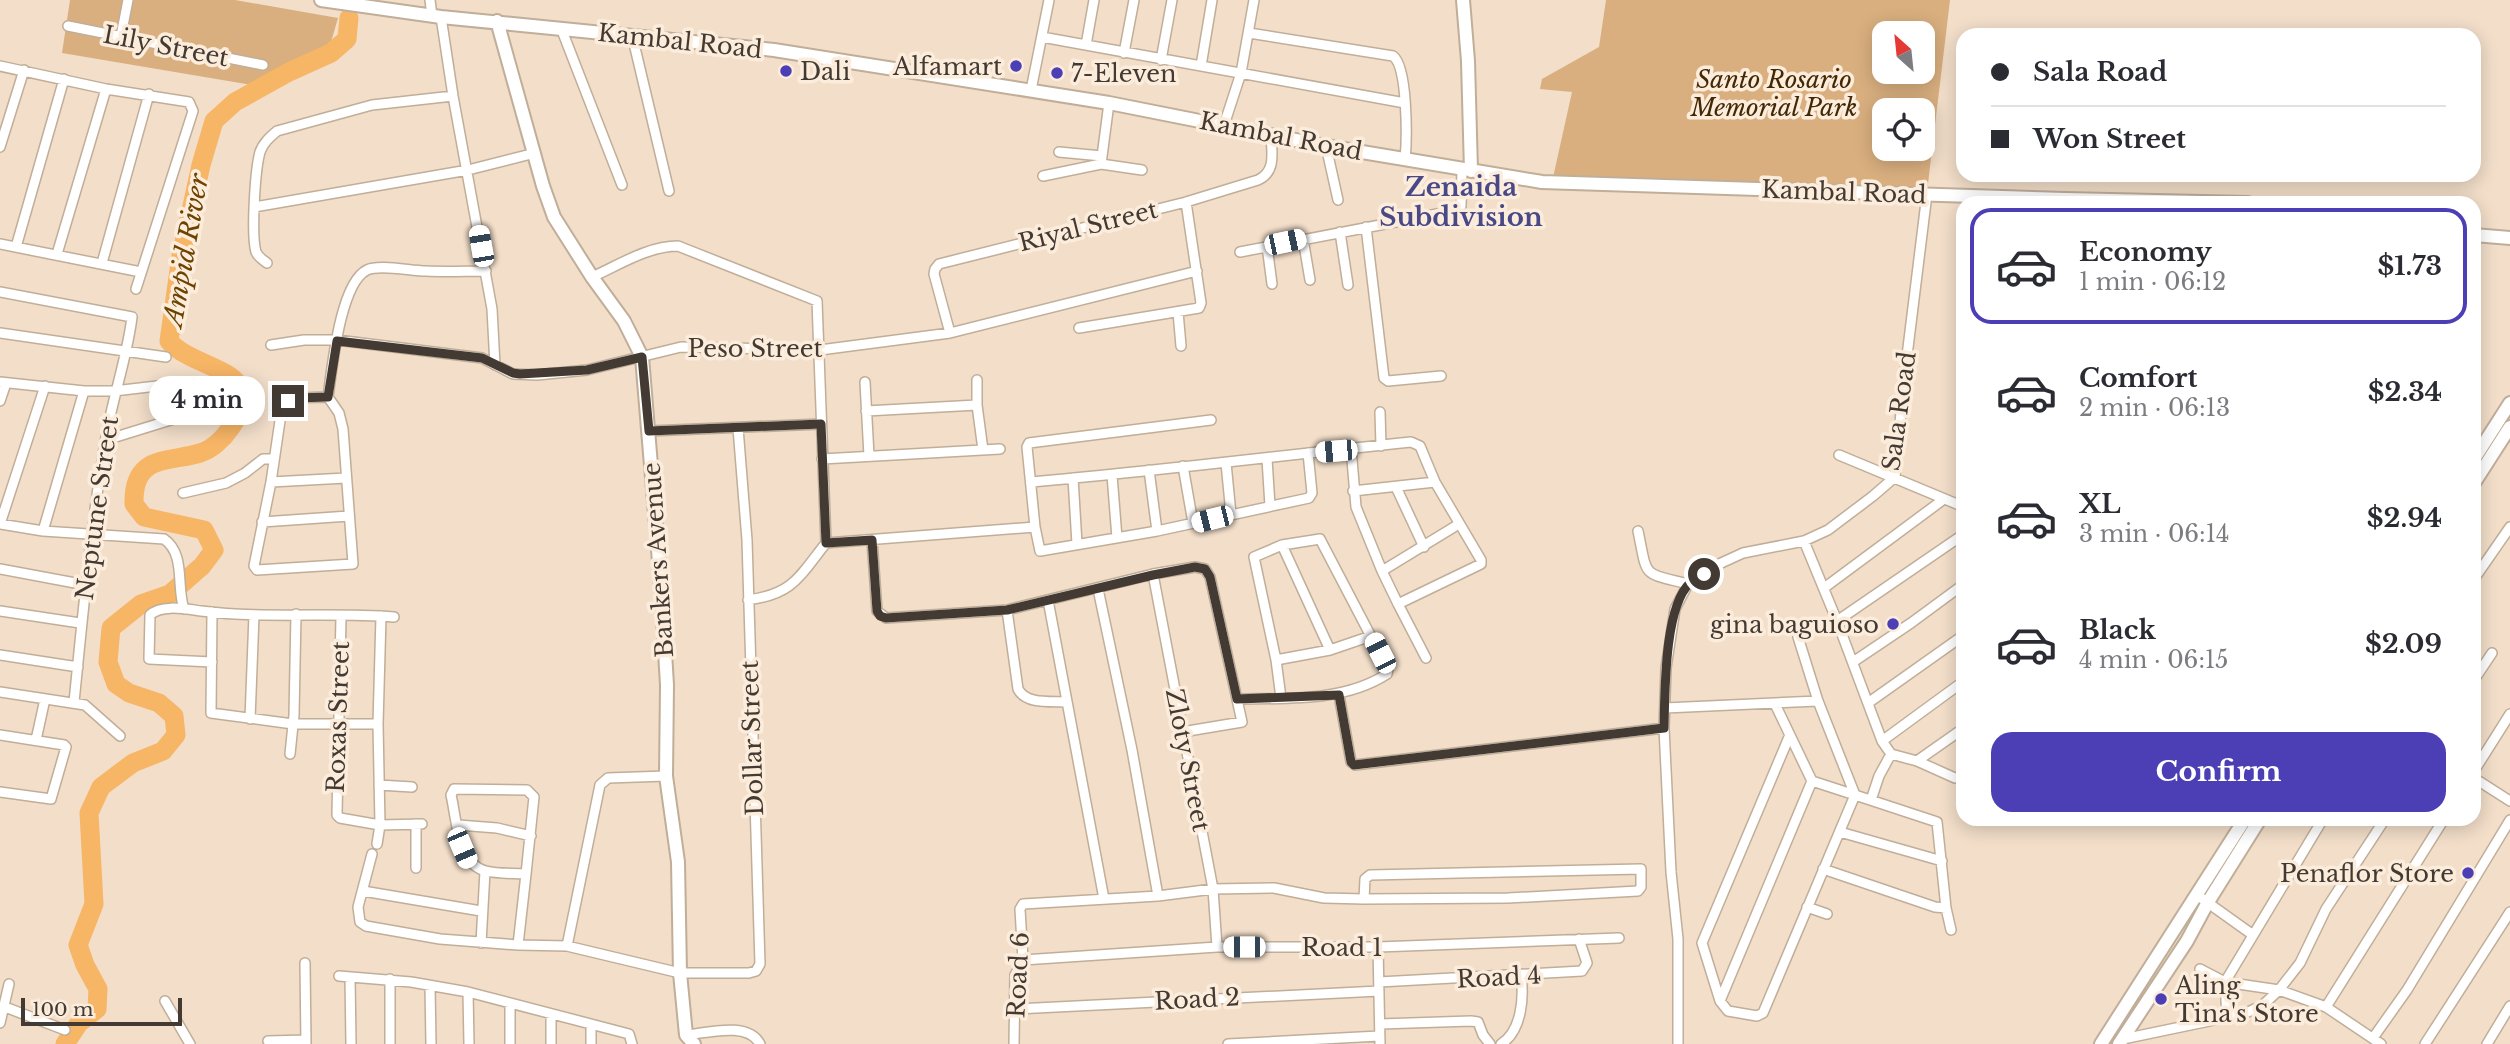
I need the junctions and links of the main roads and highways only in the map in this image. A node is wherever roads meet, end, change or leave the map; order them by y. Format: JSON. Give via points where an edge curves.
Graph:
{"nodes":[{"id":1,"x":321,"y":0,"type":"edge"},
{"id":2,"x":1463,"y":0,"type":"edge"},
{"id":3,"x":497,"y":22,"type":"junction"},
{"id":4,"x":1467,"y":170,"type":"junction"},
{"id":5,"x":1998,"y":196,"type":"edge"},
{"id":6,"x":2481,"y":236,"type":"edge"},
{"id":7,"x":2510,"y":238,"type":"edge"},
{"id":8,"x":2510,"y":404,"type":"edge"},
{"id":9,"x":2510,"y":427,"type":"edge"},
{"id":10,"x":2481,"y":448,"type":"edge"},
{"id":11,"x":2481,"y":472,"type":"edge"},
{"id":12,"x":2241,"y":826,"type":"edge"},
{"id":13,"x":2255,"y":826,"type":"edge"},
{"id":14,"x":2202,"y":898,"type":"junction"},
{"id":15,"x":690,"y":1039,"type":"edge"},
{"id":16,"x":2121,"y":1041,"type":"edge"},
{"id":17,"x":2101,"y":1044,"type":"edge"}],
"edges":[{"from":1,"to":3,"type":"main road","name":"Kambal Road"},
{"from":2,"to":4,"type":"main road","via":[[1468,61]]},
{"from":3,"to":4,"type":"main road","name":"Kambal Road","via":[[774,50],[1109,103]]},
{"from":3,"to":15,"type":"main road","name":"Bankers Avenue","via":[[554,217],[624,321],[642,357],[667,685],[666,776],[678,862],[680,974]]},
{"from":4,"to":5,"type":"main road","name":"Kambal Road","via":[[1542,182]]},
{"from":6,"to":7,"type":"main road"},
{"from":8,"to":10,"type":"main road"},
{"from":9,"to":11,"type":"main road"},
{"from":12,"to":14,"type":"main road"},
{"from":13,"to":14,"type":"main road"},
{"from":14,"to":16,"type":"main road","via":[[2188,942]]},
{"from":14,"to":17,"type":"main road"}]}
